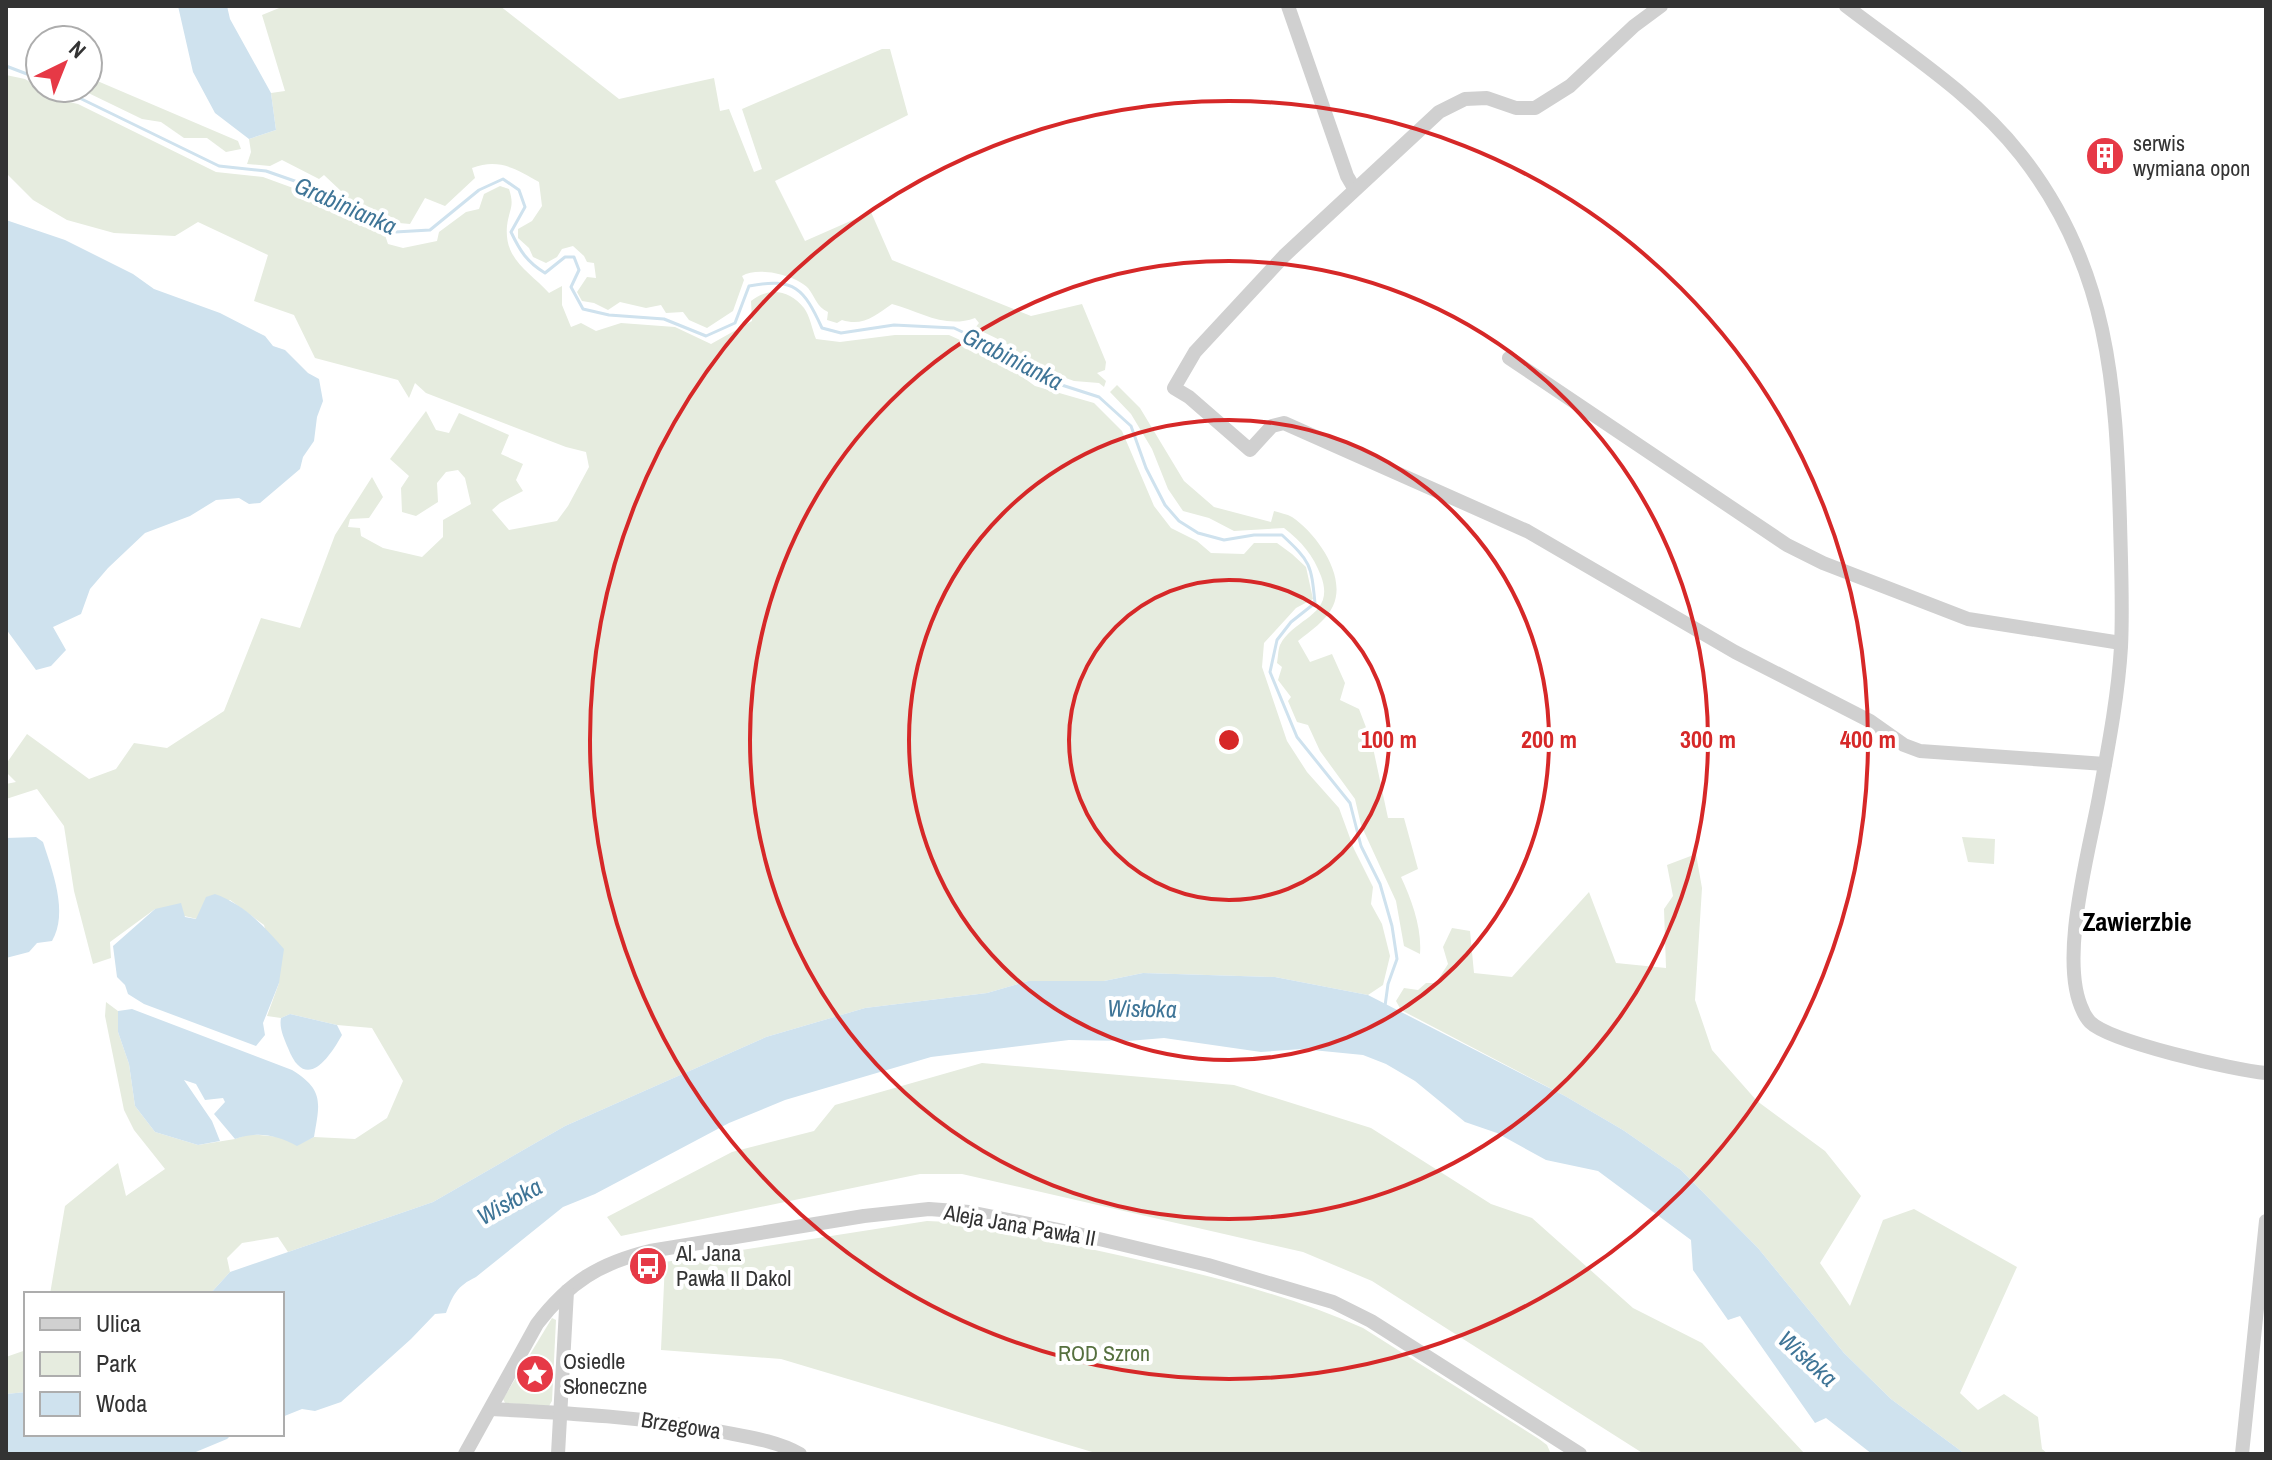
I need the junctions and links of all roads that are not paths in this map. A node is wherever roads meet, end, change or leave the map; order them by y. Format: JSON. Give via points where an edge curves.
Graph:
{"nodes":[{"id":1,"x":1288,"y":6,"type":"edge"},
{"id":2,"x":1661,"y":6,"type":"edge"},
{"id":3,"x":1846,"y":6,"type":"edge"},
{"id":4,"x":1354,"y":188,"type":"junction"},
{"id":5,"x":1509,"y":358,"type":"dead end"},
{"id":6,"x":2121,"y":643,"type":"junction"},
{"id":7,"x":2105,"y":764,"type":"junction"},
{"id":8,"x":2266,"y":1073,"type":"edge"},
{"id":9,"x":2266,"y":1221,"type":"edge"},
{"id":10,"x":567,"y":1291,"type":"junction"},
{"id":11,"x":2247,"y":1407,"type":"junction"},
{"id":12,"x":491,"y":1409,"type":"junction"},
{"id":13,"x":560,"y":1413,"type":"junction"},
{"id":14,"x":1571,"y":1451,"type":"edge"},
{"id":15,"x":465,"y":1454,"type":"edge"},
{"id":16,"x":558,"y":1454,"type":"edge"},
{"id":17,"x":800,"y":1454,"type":"edge"},
{"id":18,"x":2236,"y":1454,"type":"edge"},
{"id":19,"x":2245,"y":1454,"type":"edge"}],
"edges":[{"from":1,"to":4,"type":"street"},
{"from":2,"to":4,"type":"street","via":[[1570,86],[1535,108],[1465,99],[1439,112]]},
{"from":3,"to":6,"type":"street","via":[[1962,94],[2019,152],[2069,228],[2091,282],[2114,398]]},
{"from":4,"to":7,"type":"street","via":[[1195,352],[1174,388],[1250,450],[1272,426],[1284,423],[1527,531],[1920,751]]},
{"from":5,"to":6,"type":"street","via":[[1787,545],[1823,563],[1968,619]]},
{"from":6,"to":7,"type":"street"},
{"from":7,"to":8,"type":"street","via":[[2075,929],[2073,971],[2081,1008],[2091,1024],[2121,1037]]},
{"from":9,"to":11,"type":"street"},
{"from":10,"to":12,"type":"street","name":"Aleja Jana Pawła II","via":[[537,1324]]},
{"from":10,"to":13,"type":"street"},
{"from":10,"to":14,"type":"street","name":"Aleja Jana Pawła II","via":[[615,1260],[650,1251],[864,1216],[929,1209],[969,1212],[1208,1265],[1333,1302],[1371,1321]]},
{"from":11,"to":18,"type":"street"},
{"from":11,"to":19,"type":"street"},
{"from":12,"to":13,"type":"street","name":"Brzegowa"},
{"from":12,"to":15,"type":"street","name":"Aleja Jana Pawła II"},
{"from":13,"to":16,"type":"street"},
{"from":13,"to":17,"type":"street","name":"Brzegowa","via":[[689,1425]]}]}
